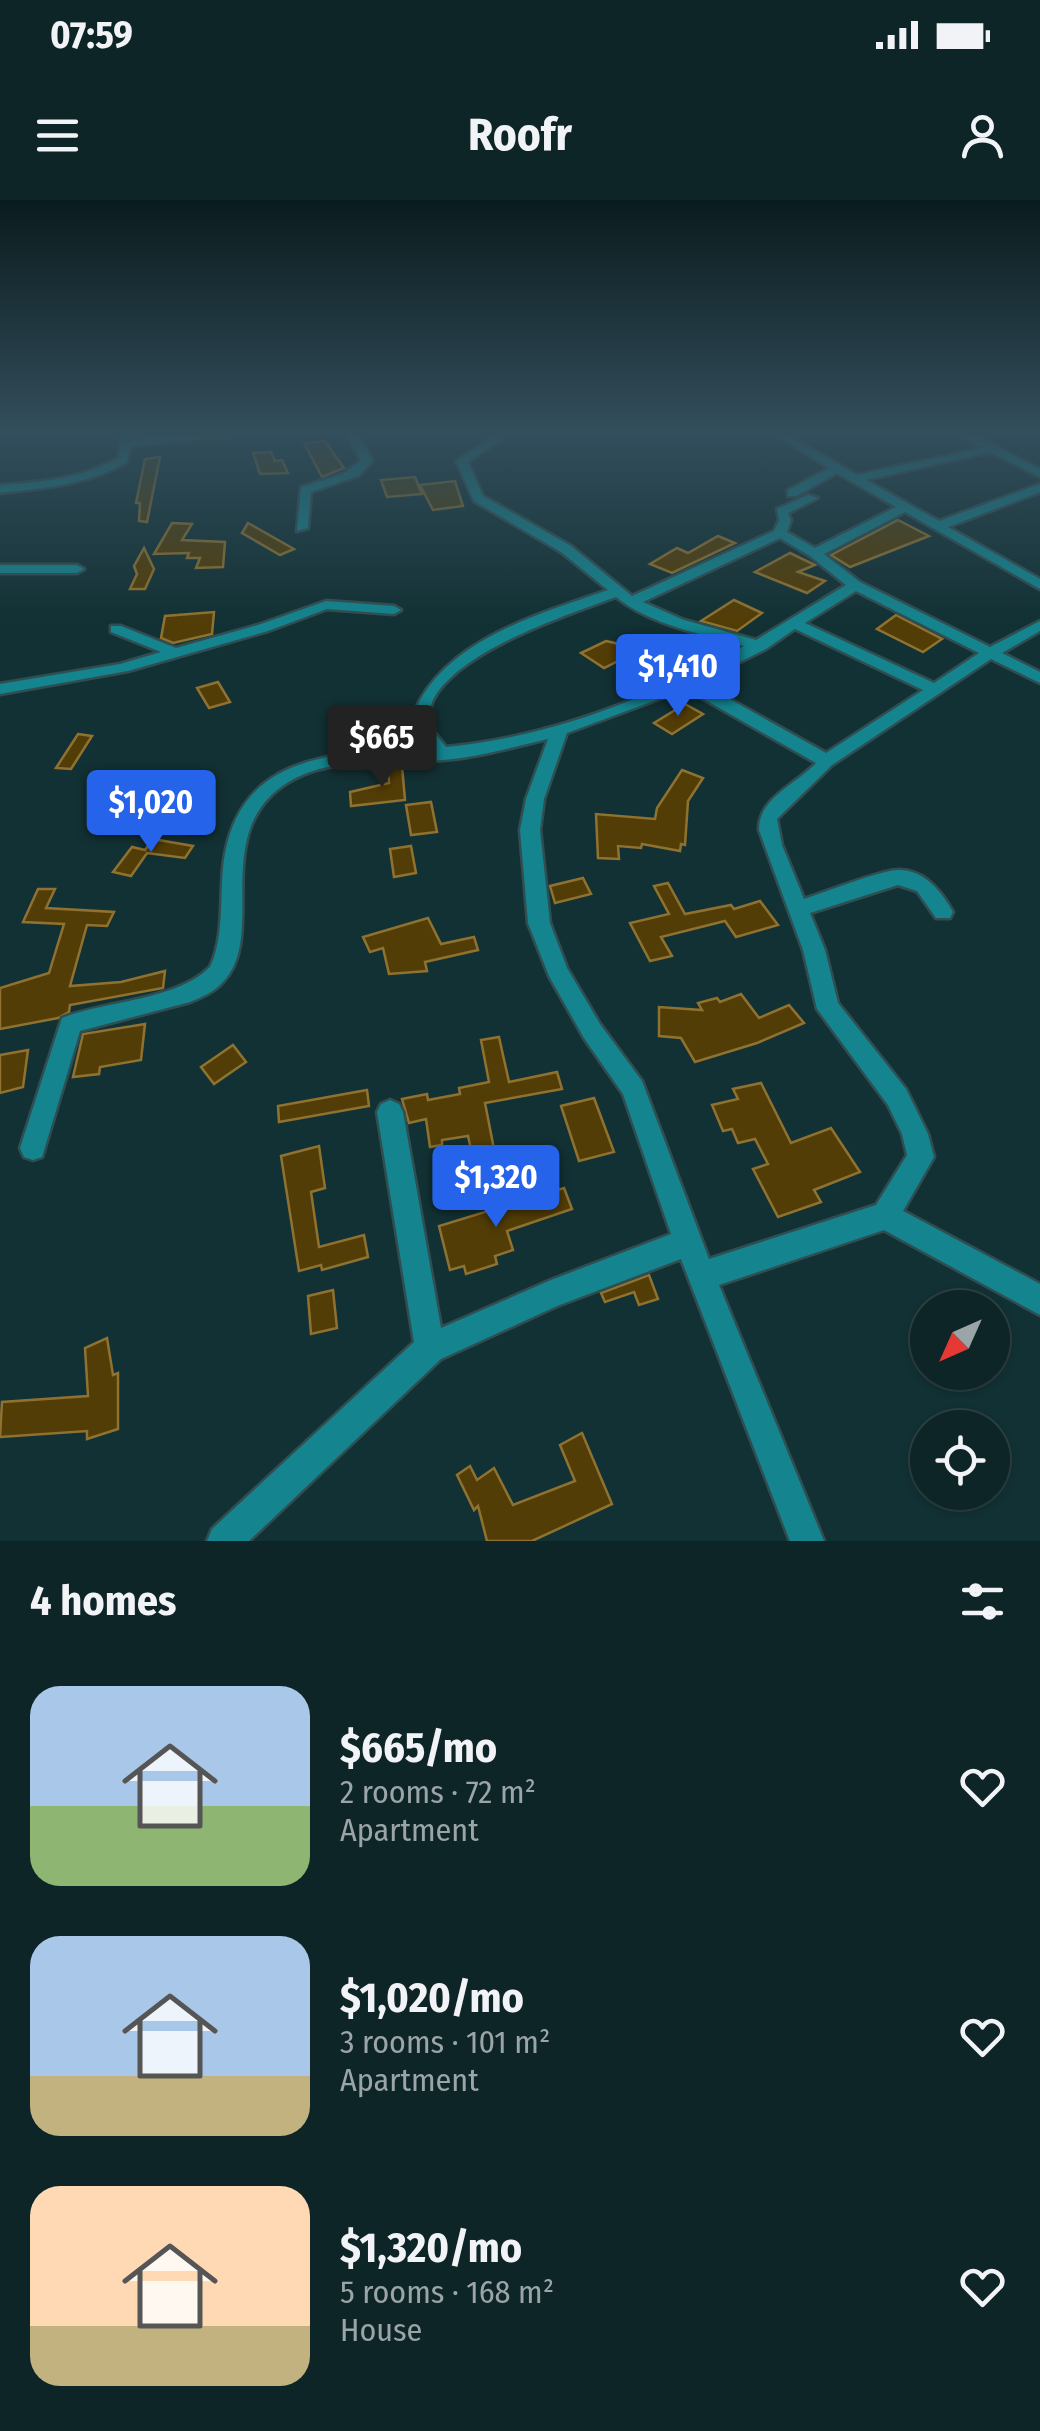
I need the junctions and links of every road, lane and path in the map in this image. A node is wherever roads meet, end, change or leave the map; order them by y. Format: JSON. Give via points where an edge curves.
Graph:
{"nodes":[{"id":1,"x":304,"y":496,"type":"edge"},
{"id":2,"x":477,"y":496,"type":"edge"},
{"id":3,"x":889,"y":496,"type":"edge"},
{"id":4,"x":1020,"y":496,"type":"edge"},
{"id":5,"x":812,"y":498,"type":"dead end"},
{"id":6,"x":907,"y":506,"type":"junction"},
{"id":7,"x":941,"y":526,"type":"junction"},
{"id":8,"x":302,"y":528,"type":"dead end"},
{"id":9,"x":780,"y":533,"type":"junction"},
{"id":10,"x":815,"y":553,"type":"junction"},
{"id":11,"x":77,"y":569,"type":"dead end"},
{"id":12,"x":0,"y":570,"type":"edge"},
{"id":13,"x":855,"y":585,"type":"junction"},
{"id":14,"x":1040,"y":585,"type":"edge"},
{"id":15,"x":616,"y":592,"type":"junction"},
{"id":16,"x":631,"y":602,"type":"junction"},
{"id":17,"x":394,"y":610,"type":"dead end"},
{"id":18,"x":796,"y":624,"type":"junction"},
{"id":19,"x":1040,"y":626,"type":"edge"},
{"id":20,"x":116,"y":630,"type":"dead end"},
{"id":21,"x":761,"y":646,"type":"junction"},
{"id":22,"x":170,"y":652,"type":"junction"},
{"id":23,"x":992,"y":652,"type":"junction"},
{"id":24,"x":1040,"y":678,"type":"edge"},
{"id":25,"x":690,"y":684,"type":"junction"},
{"id":26,"x":0,"y":689,"type":"edge"},
{"id":27,"x":936,"y":690,"type":"junction"},
{"id":28,"x":560,"y":730,"type":"junction"},
{"id":29,"x":440,"y":754,"type":"junction"},
{"id":30,"x":826,"y":761,"type":"junction"},
{"id":31,"x":801,"y":908,"type":"junction"},
{"id":32,"x":943,"y":912,"type":"dead end"},
{"id":33,"x":390,"y":1112,"type":"dead end"},
{"id":34,"x":33,"y":1148,"type":"dead end"},
{"id":35,"x":886,"y":1216,"type":"junction"},
{"id":36,"x":688,"y":1242,"type":"junction"},
{"id":37,"x":702,"y":1276,"type":"junction"},
{"id":38,"x":1040,"y":1300,"type":"edge"},
{"id":39,"x":430,"y":1348,"type":"junction"},
{"id":40,"x":224,"y":1541,"type":"edge"},
{"id":41,"x":807,"y":1541,"type":"edge"}],
"edges":[{"from":1,"to":8,"type":"street"},
{"from":2,"to":15,"type":"street","via":[[566,549]]},
{"from":3,"to":6,"type":"street"},
{"from":4,"to":7,"type":"street"},
{"from":5,"to":9,"type":"street","via":[[781,512]]},
{"from":6,"to":7,"type":"street"},
{"from":6,"to":10,"type":"street"},
{"from":7,"to":14,"type":"street"},
{"from":9,"to":10,"type":"street"},
{"from":9,"to":16,"type":"street"},
{"from":10,"to":13,"type":"street"},
{"from":11,"to":12,"type":"street"},
{"from":13,"to":18,"type":"street"},
{"from":13,"to":23,"type":"street"},
{"from":15,"to":16,"type":"street"},
{"from":15,"to":29,"type":"street","via":[[486,647],[424,696],[418,724]]},
{"from":16,"to":21,"type":"street"},
{"from":17,"to":22,"type":"street","via":[[326,605]]},
{"from":18,"to":21,"type":"street"},
{"from":18,"to":27,"type":"street"},
{"from":19,"to":23,"type":"street"},
{"from":20,"to":22,"type":"street"},
{"from":21,"to":25,"type":"street"},
{"from":22,"to":26,"type":"street","via":[[122,668]]},
{"from":23,"to":24,"type":"street"},
{"from":23,"to":27,"type":"street"},
{"from":25,"to":28,"type":"street"},
{"from":25,"to":30,"type":"street"},
{"from":27,"to":30,"type":"street"},
{"from":28,"to":29,"type":"street"},
{"from":28,"to":36,"type":"street","via":[[530,830],[539,923],[556,970],[633,1089]]},
{"from":29,"to":34,"type":"street","via":[[305,768],[260,796],[238,830],[228,936],[217,975],[196,988],[70,1025]]},
{"from":30,"to":31,"type":"street","via":[[768,819],[772,847]]},
{"from":31,"to":32,"type":"street","via":[[898,877],[924,886]]},
{"from":31,"to":35,"type":"street","via":[[824,1001],[901,1098],[916,1129],[922,1157]]},
{"from":33,"to":39,"type":"street"},
{"from":35,"to":37,"type":"street"},
{"from":35,"to":38,"type":"street"},
{"from":36,"to":37,"type":"street"},
{"from":36,"to":39,"type":"street"},
{"from":37,"to":41,"type":"street"},
{"from":39,"to":40,"type":"street"}]}
